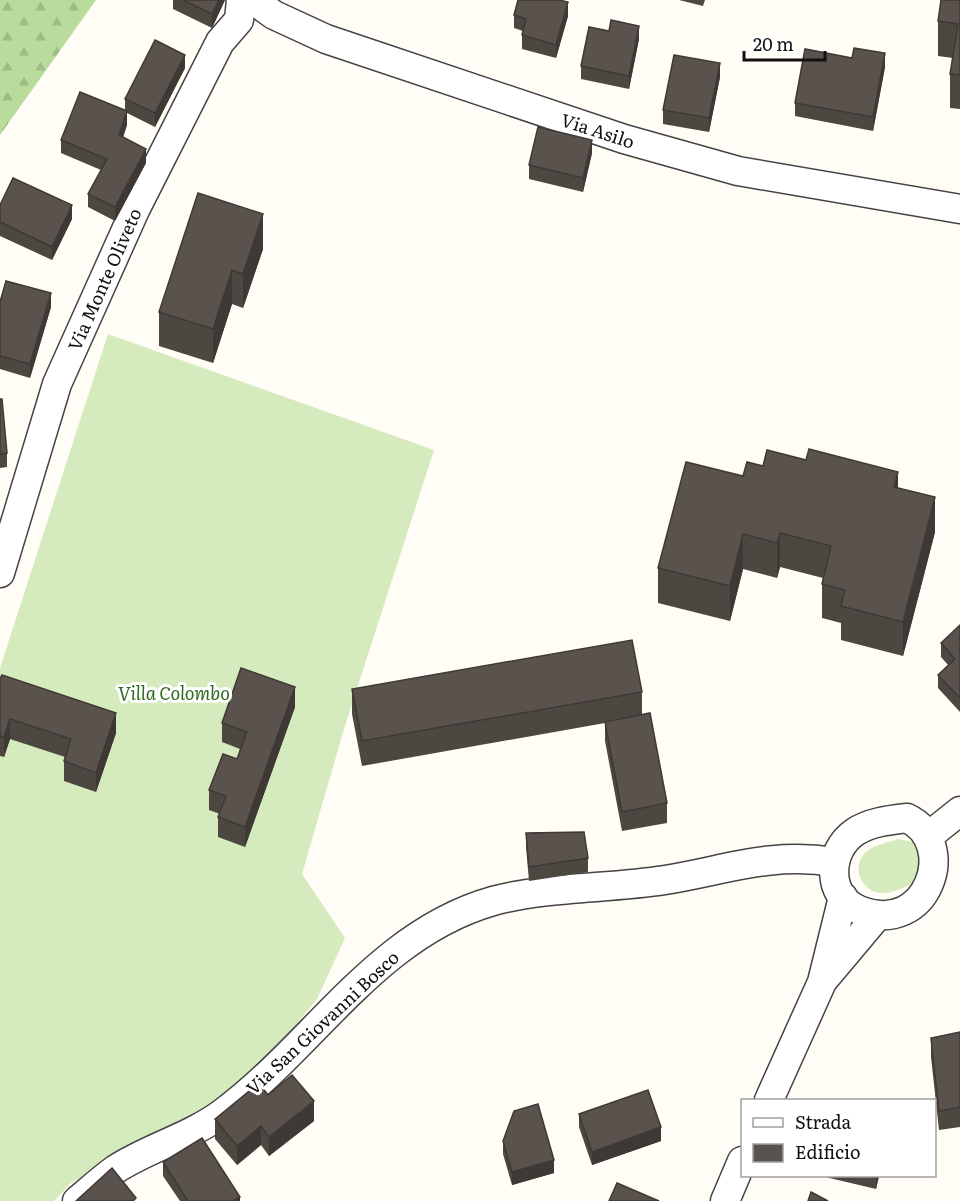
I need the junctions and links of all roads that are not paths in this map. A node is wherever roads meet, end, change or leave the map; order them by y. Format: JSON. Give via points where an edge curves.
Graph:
{"nodes":[{"id":1,"x":241,"y":0,"type":"edge"},
{"id":2,"x":253,"y":0,"type":"edge"},
{"id":3,"x":960,"y":209,"type":"edge"},
{"id":4,"x":0,"y":573,"type":"edge"},
{"id":5,"x":960,"y":811,"type":"edge"},
{"id":6,"x":935,"y":831,"type":"junction"},
{"id":7,"x":835,"y":862,"type":"junction"},
{"id":8,"x":843,"y":897,"type":"junction"},
{"id":9,"x":878,"y":915,"type":"junction"},
{"id":10,"x":822,"y":982,"type":"junction"},
{"id":11,"x":771,"y":1099,"type":"edge"},
{"id":12,"x":741,"y":1163,"type":"edge"},
{"id":13,"x":77,"y":1201,"type":"edge"},
{"id":14,"x":725,"y":1201,"type":"edge"}],
"edges":[{"from":1,"to":4,"type":"street","name":"Via Monte Oliveto","via":[[239,20],[220,42],[135,210],[57,384]]},
{"from":2,"to":3,"type":"street","name":"Via Asilo","via":[[274,15],[326,39],[624,139],[738,171]]},
{"from":5,"to":6,"type":"street"},
{"from":6,"to":7,"type":"street","via":[[907,818],[879,822],[856,831],[844,842]]},
{"from":6,"to":9,"type":"street","via":[[944,844],[949,880],[932,898],[893,914]]},
{"from":7,"to":8,"type":"street","via":[[833,881]]},
{"from":7,"to":13,"type":"street","name":"Via San Giovanni Bosco","via":[[801,857],[751,862],[666,880],[520,895],[464,912],[410,941],[384,961],[224,1113],[198,1130],[117,1169]]},
{"from":8,"to":9,"type":"street","via":[[857,909]]},
{"from":8,"to":10,"type":"street"},
{"from":9,"to":10,"type":"street"},
{"from":10,"to":11,"type":"street"},
{"from":12,"to":14,"type":"street"}]}
